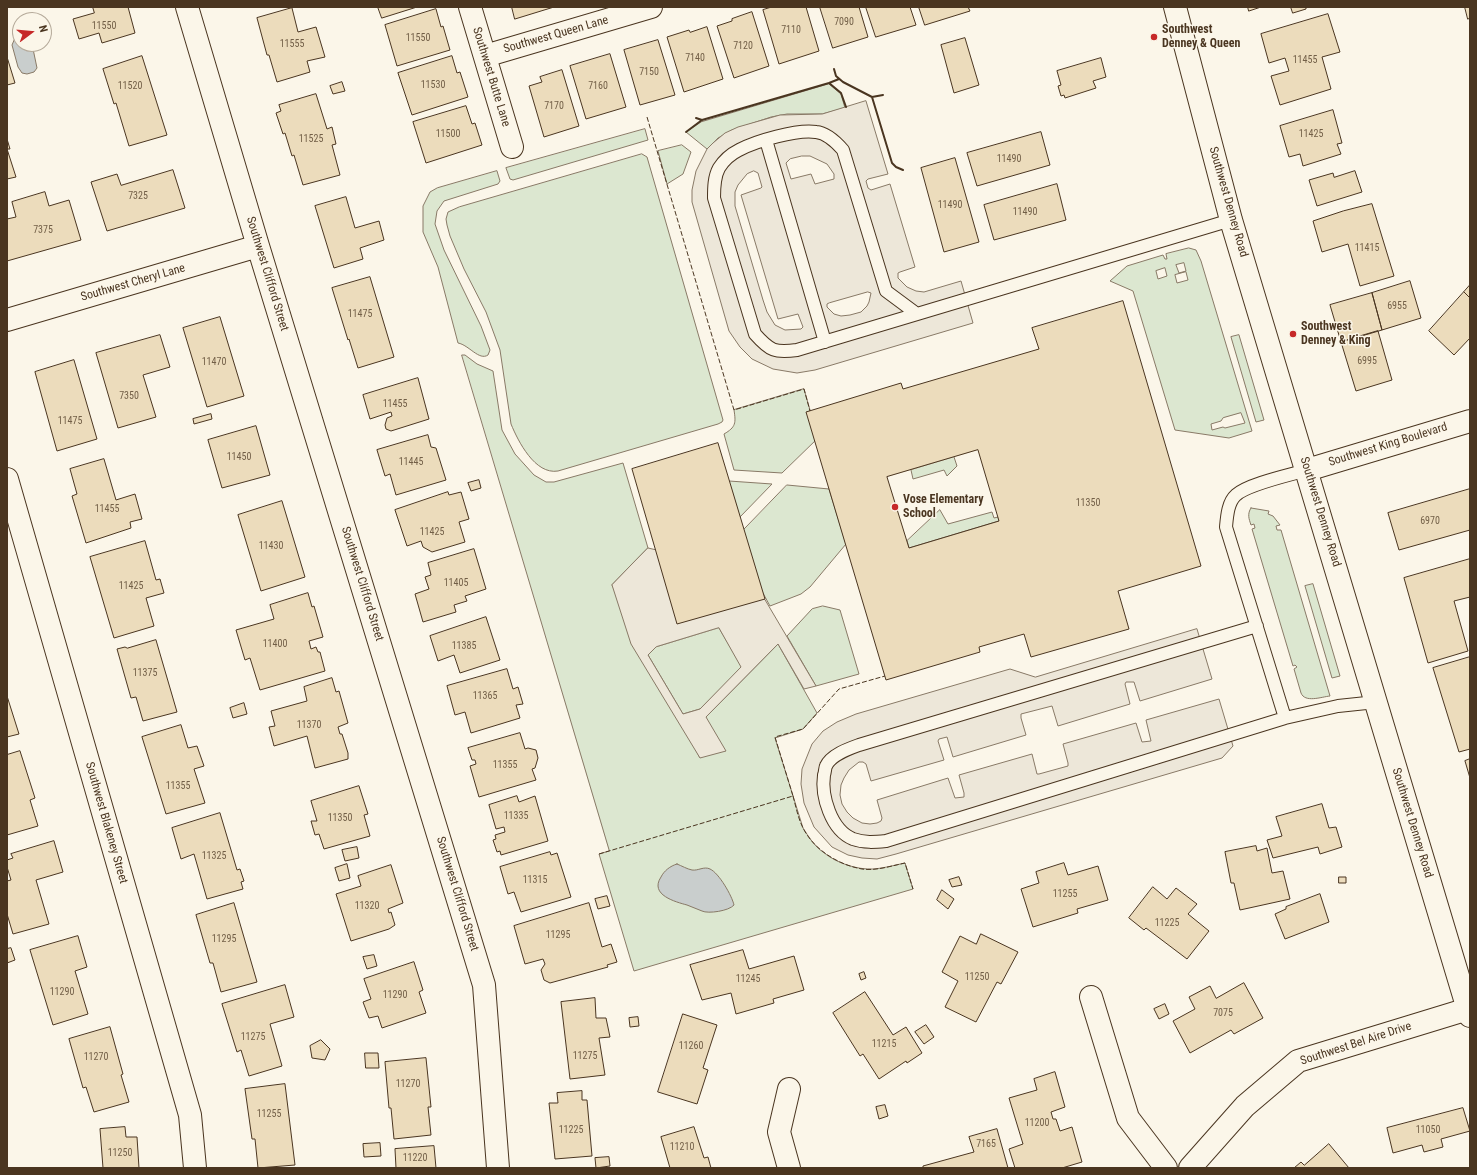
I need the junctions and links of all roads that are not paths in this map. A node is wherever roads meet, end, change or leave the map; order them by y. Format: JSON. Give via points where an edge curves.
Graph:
{"nodes":[{"id":1,"x":187,"y":7,"type":"edge"},
{"id":2,"x":470,"y":7,"type":"edge"},
{"id":3,"x":651,"y":7,"type":"edge"},
{"id":4,"x":1175,"y":7,"type":"edge"},
{"id":5,"x":485,"y":56,"type":"junction"},
{"id":6,"x":766,"y":140,"type":"junction"},
{"id":7,"x":512,"y":147,"type":"dead end"},
{"id":8,"x":1231,"y":220,"type":"junction"},
{"id":9,"x":258,"y":246,"type":"junction"},
{"id":10,"x":917,"y":314,"type":"junction"},
{"id":11,"x":7,"y":320,"type":"edge"},
{"id":12,"x":825,"y":342,"type":"junction"},
{"id":13,"x":1470,"y":421,"type":"edge"},
{"id":14,"x":1307,"y":470,"type":"junction"},
{"id":15,"x":7,"y":479,"type":"edge"},
{"id":16,"x":12,"y":510,"type":"edge"},
{"id":17,"x":1257,"y":626,"type":"junction"},
{"id":18,"x":1376,"y":702,"type":"junction"},
{"id":19,"x":1285,"y":718,"type":"junction"},
{"id":20,"x":1091,"y":997,"type":"dead end"},
{"id":21,"x":1469,"y":1013,"type":"edge"},
{"id":22,"x":789,"y":1089,"type":"dead end"},
{"id":23,"x":195,"y":1168,"type":"edge"},
{"id":24,"x":498,"y":1168,"type":"edge"},
{"id":25,"x":789,"y":1168,"type":"edge"},
{"id":26,"x":1166,"y":1168,"type":"edge"},
{"id":27,"x":1190,"y":1168,"type":"edge"}],
"edges":[{"from":1,"to":9,"type":"street","name":"Southwest Clifford Street"},
{"from":2,"to":5,"type":"street","name":"Southwest Butte Lane"},
{"from":3,"to":5,"type":"street","name":"Southwest Queen Lane"},
{"from":4,"to":8,"type":"street","name":"Southwest Denney Road"},
{"from":5,"to":7,"type":"street","name":"Southwest Butte Lane"},
{"from":6,"to":10,"type":"lane","via":[[798,131],[817,132],[834,140],[843,150],[886,290]]},
{"from":6,"to":12,"type":"lane"},
{"from":6,"to":12,"type":"lane","via":[[739,150],[727,158],[714,182],[714,198],[748,316],[755,334],[765,345],[779,352]]},
{"from":8,"to":10,"type":"lane"},
{"from":8,"to":14,"type":"street","name":"Southwest Denney Road"},
{"from":9,"to":11,"type":"street","name":"Southwest Cheryl Lane"},
{"from":9,"to":24,"type":"street","name":"Southwest Clifford Street","via":[[484,985]]},
{"from":10,"to":12,"type":"lane"},
{"from":13,"to":14,"type":"street","name":"Southwest King Boulevard"},
{"from":14,"to":17,"type":"lane","via":[[1251,486],[1235,495],[1227,511],[1226,527]]},
{"from":14,"to":18,"type":"street","name":"Southwest Denney Road"},
{"from":15,"to":16,"type":"street","name":"Southwest Blakeney Street"},
{"from":16,"to":23,"type":"street","name":"Southwest Blakeney Street","via":[[190,1115]]},
{"from":17,"to":19,"type":"lane"},
{"from":17,"to":19,"type":"lane","via":[[840,752],[826,766],[823,785],[828,809],[838,828],[852,838],[866,842],[886,841]]},
{"from":18,"to":19,"type":"lane","via":[[1338,706]]},
{"from":18,"to":21,"type":"street","name":"Southwest Denney Road"},
{"from":20,"to":26,"type":"street","via":[[1128,1118]]},
{"from":21,"to":27,"type":"street","name":"Southwest Bel Aire Drive","via":[[1298,1061],[1245,1106]]},
{"from":22,"to":25,"type":"street","via":[[779,1132]]}]}
